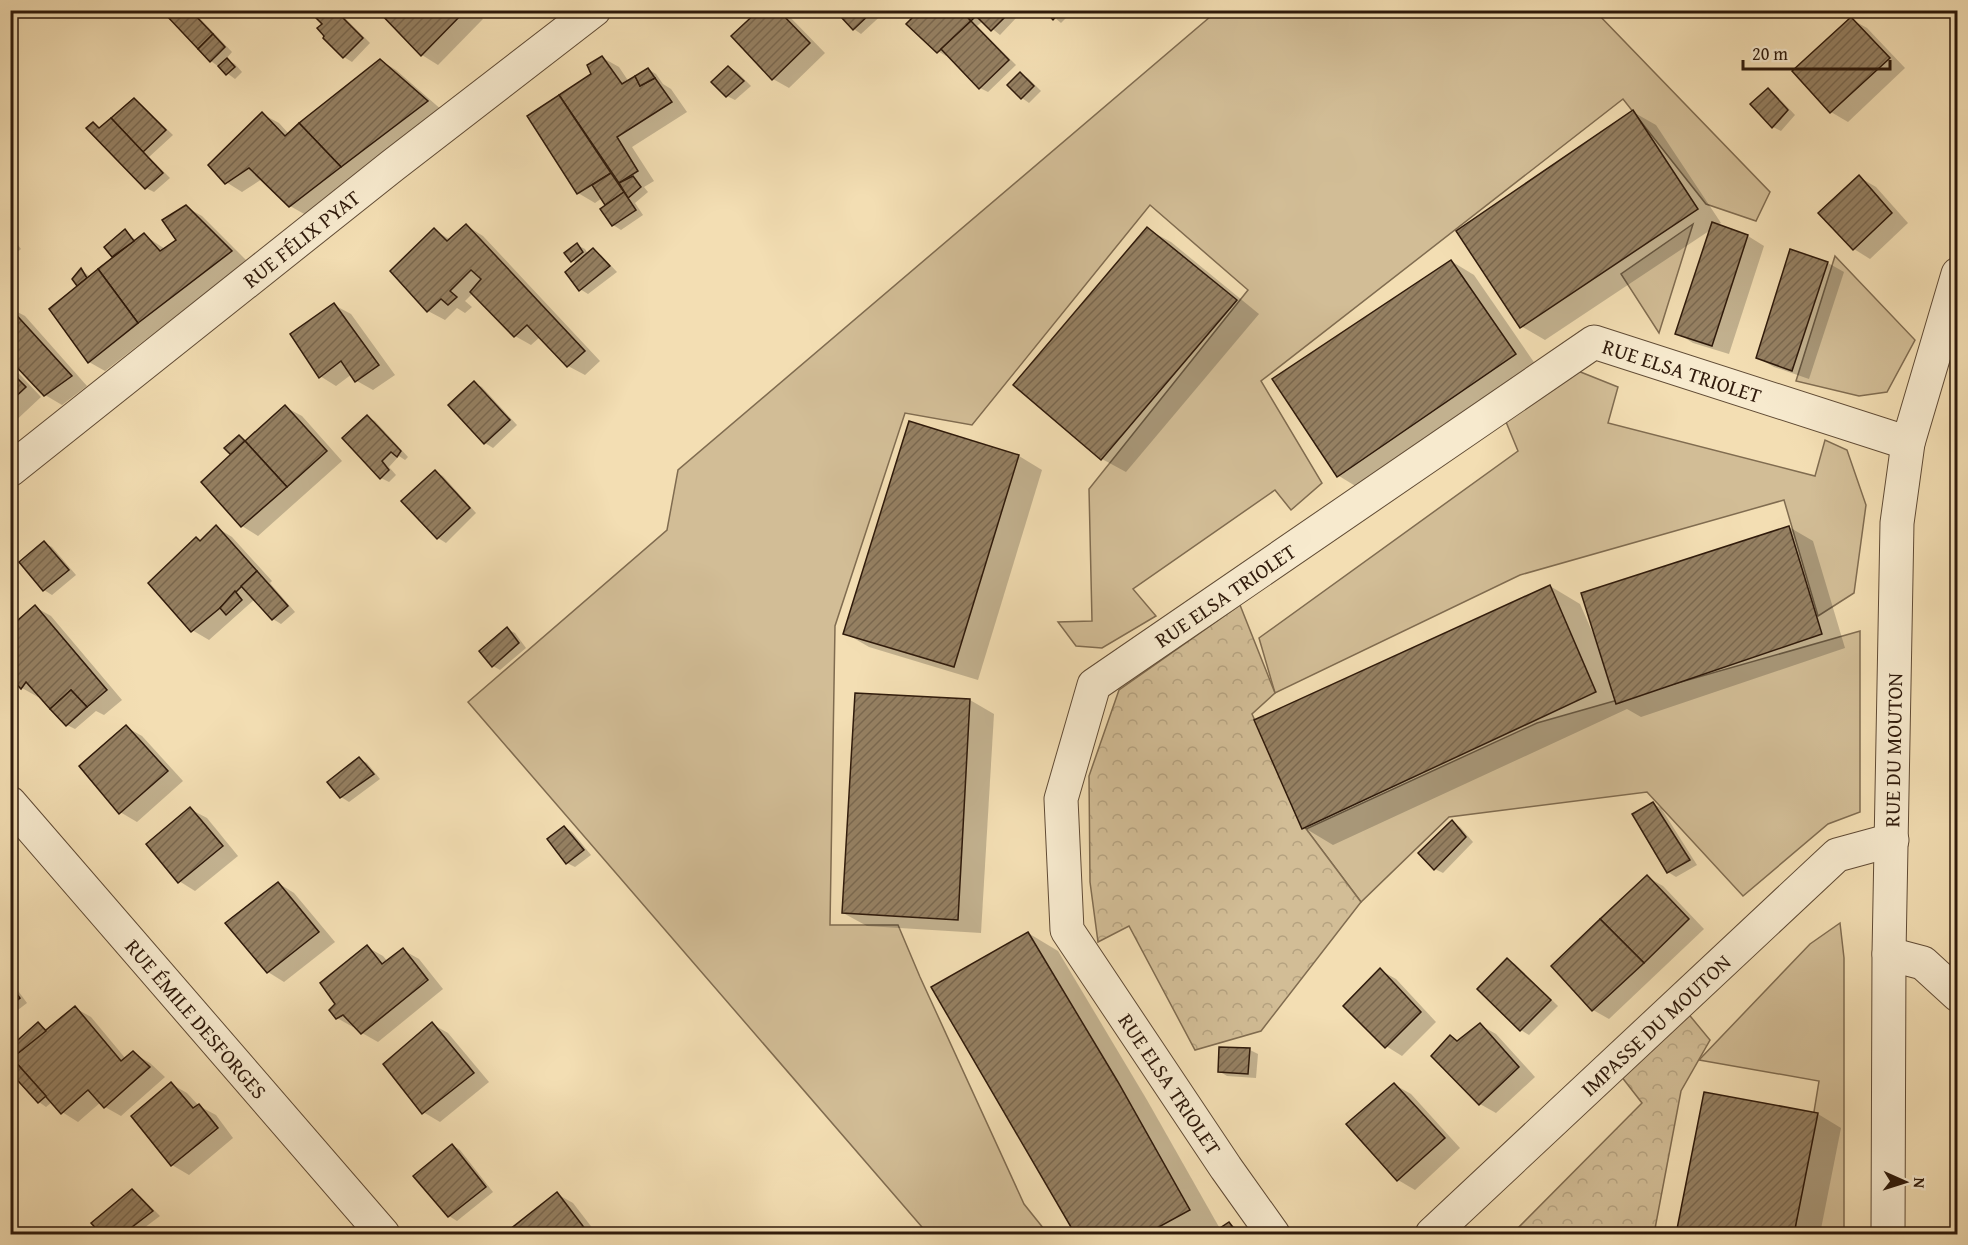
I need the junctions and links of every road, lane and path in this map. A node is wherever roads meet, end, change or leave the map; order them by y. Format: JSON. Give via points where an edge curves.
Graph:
{"nodes":[{"id":1,"x":594,"y":10,"type":"edge"},
{"id":2,"x":1958,"y":274,"type":"edge"},
{"id":3,"x":1908,"y":443,"type":"junction"},
{"id":4,"x":10,"y":470,"type":"edge"},
{"id":5,"x":10,"y":803,"type":"edge"},
{"id":6,"x":1892,"y":840,"type":"junction"},
{"id":7,"x":1889,"y":954,"type":"junction"},
{"id":8,"x":1958,"y":995,"type":"edge"},
{"id":9,"x":383,"y":1234,"type":"edge"},
{"id":10,"x":1273,"y":1234,"type":"edge"},
{"id":11,"x":1432,"y":1234,"type":"edge"},
{"id":12,"x":1888,"y":1234,"type":"edge"}],
"edges":[{"from":1,"to":4,"type":"street","name":"RUE FÉLIX PYAT"},
{"from":2,"to":3,"type":"street","name":"RUE DU MOUTON"},
{"from":3,"to":6,"type":"street","name":"RUE DU MOUTON","via":[[1897,523]]},
{"from":3,"to":10,"type":"street","name":"RUE ELSA TRIOLET","via":[[1594,342],[1094,684],[1061,799],[1067,930]]},
{"from":5,"to":9,"type":"street","name":"RUE ÉMILE DESFORGES"},
{"from":6,"to":7,"type":"street","name":"RUE DU MOUTON"},
{"from":6,"to":11,"type":"street","name":"IMPASSE DU MOUTON","via":[[1838,855]]},
{"from":7,"to":8,"type":"street","via":[[1923,963]]},
{"from":7,"to":12,"type":"street","name":"RUE DU MOUTON"}]}
